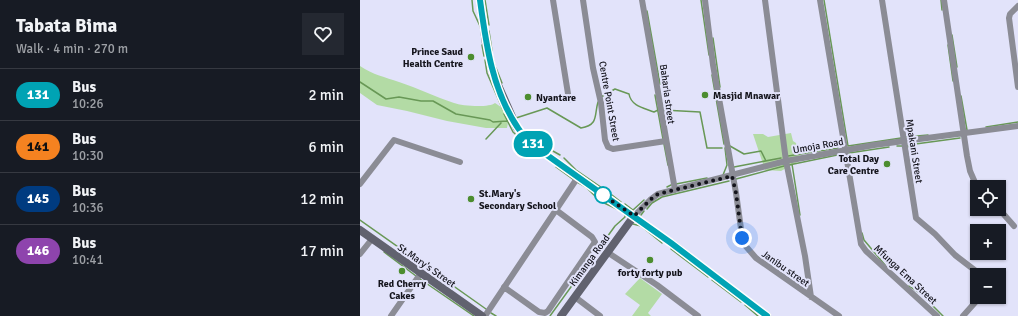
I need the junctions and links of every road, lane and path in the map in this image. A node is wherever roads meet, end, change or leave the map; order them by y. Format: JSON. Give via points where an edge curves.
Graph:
{"nodes":[{"id":1,"x":480,"y":0,"type":"edge"},
{"id":2,"x":553,"y":0,"type":"edge"},
{"id":3,"x":583,"y":0,"type":"edge"},
{"id":4,"x":642,"y":0,"type":"edge"},
{"id":5,"x":705,"y":0,"type":"edge"},
{"id":6,"x":765,"y":0,"type":"edge"},
{"id":7,"x":820,"y":0,"type":"edge"},
{"id":8,"x":882,"y":0,"type":"edge"},
{"id":9,"x":944,"y":0,"type":"edge"},
{"id":10,"x":1018,"y":6,"type":"edge"},
{"id":11,"x":1018,"y":87,"type":"edge"},
{"id":12,"x":569,"y":100,"type":"dead end"},
{"id":13,"x":1018,"y":126,"type":"edge"},
{"id":14,"x":964,"y":135,"type":"junction"},
{"id":15,"x":666,"y":141,"type":"junction"},
{"id":16,"x":904,"y":142,"type":"junction"},
{"id":17,"x":845,"y":151,"type":"junction"},
{"id":18,"x":786,"y":161,"type":"junction"},
{"id":19,"x":460,"y":162,"type":"dead end"},
{"id":20,"x":732,"y":176,"type":"junction"},
{"id":21,"x":578,"y":177,"type":"junction"},
{"id":22,"x":974,"y":180,"type":"edge"},
{"id":23,"x":360,"y":184,"type":"edge"},
{"id":24,"x":675,"y":190,"type":"junction"},
{"id":25,"x":556,"y":210,"type":"junction"},
{"id":26,"x":634,"y":216,"type":"junction"},
{"id":27,"x":1005,"y":216,"type":"edge"},
{"id":28,"x":1014,"y":226,"type":"dead end"},
{"id":29,"x":360,"y":230,"type":"edge"},
{"id":30,"x":372,"y":239,"type":"junction"},
{"id":31,"x":607,"y":252,"type":"junction"},
{"id":32,"x":360,"y":254,"type":"edge"},
{"id":33,"x":972,"y":268,"type":"edge"},
{"id":34,"x":421,"y":273,"type":"junction"},
{"id":35,"x":504,"y":287,"type":"junction"},
{"id":36,"x":575,"y":296,"type":"junction"},
{"id":37,"x":811,"y":297,"type":"junction"},
{"id":38,"x":974,"y":304,"type":"edge"},
{"id":39,"x":391,"y":316,"type":"edge"},
{"id":40,"x":483,"y":316,"type":"edge"},
{"id":41,"x":561,"y":316,"type":"edge"},
{"id":42,"x":600,"y":316,"type":"edge"},
{"id":43,"x":698,"y":316,"type":"edge"},
{"id":44,"x":767,"y":316,"type":"edge"},
{"id":45,"x":839,"y":316,"type":"edge"},
{"id":46,"x":937,"y":316,"type":"edge"},
{"id":47,"x":963,"y":316,"type":"edge"}],
"edges":[{"from":1,"to":21,"type":"main road","via":[[488,57],[517,128],[537,148]]},
{"from":2,"to":12,"type":"street"},
{"from":3,"to":15,"type":"street","name":"Centre Point Street","via":[[608,147],[613,149]]},
{"from":4,"to":15,"type":"street","name":"Baharia street"},
{"from":5,"to":20,"type":"street","name":"Janibu street"},
{"from":6,"to":18,"type":"street"},
{"from":7,"to":17,"type":"street","name":"Mfunga Ema Street"},
{"from":8,"to":16,"type":"street","name":"Mpakani Street"},
{"from":9,"to":14,"type":"street"},
{"from":10,"to":11,"type":"street","via":[[1009,18]]},
{"from":13,"to":14,"type":"street","name":"Umoja Road"},
{"from":14,"to":16,"type":"street","name":"Umoja Road"},
{"from":14,"to":22,"type":"street"},
{"from":15,"to":24,"type":"street","name":"Baharia street"},
{"from":16,"to":17,"type":"street","name":"Umoja Road"},
{"from":16,"to":33,"type":"street","name":"Mpakani Street","via":[[916,218]]},
{"from":17,"to":18,"type":"street","name":"Umoja Road"},
{"from":17,"to":46,"type":"street","name":"Mfunga Ema Street","via":[[862,244],[866,251]]},
{"from":18,"to":20,"type":"street","name":"Umoja Road"},
{"from":18,"to":37,"type":"street"},
{"from":19,"to":23,"type":"street","via":[[394,140]]},
{"from":20,"to":24,"type":"street","name":"Umoja Road"},
{"from":20,"to":37,"type":"street","name":"Janibu street","via":[[742,238],[746,248]]},
{"from":21,"to":25,"type":"street"},
{"from":21,"to":26,"type":"main road"},
{"from":24,"to":26,"type":"street","name":"Umoja Road","via":[[653,196]]},
{"from":25,"to":35,"type":"street"},
{"from":25,"to":35,"type":"street","via":[[594,239],[591,248],[545,313],[539,312]]},
{"from":26,"to":31,"type":"main road","name":"Kimanga Road"},
{"from":26,"to":44,"type":"main road"},
{"from":27,"to":28,"type":"street"},
{"from":29,"to":30,"type":"main road","name":"St.Mary's Street"},
{"from":30,"to":32,"type":"street"},
{"from":30,"to":34,"type":"main road","name":"St.Mary's Street"},
{"from":31,"to":36,"type":"main road","name":"Kimanga Road"},
{"from":31,"to":43,"type":"street"},
{"from":34,"to":39,"type":"street"},
{"from":34,"to":40,"type":"main road","name":"St.Mary's Street"},
{"from":35,"to":40,"type":"street"},
{"from":36,"to":41,"type":"main road","name":"Kimanga Road"},
{"from":36,"to":42,"type":"street"},
{"from":37,"to":45,"type":"street","name":"Janibu street"},
{"from":38,"to":47,"type":"street"}]}
